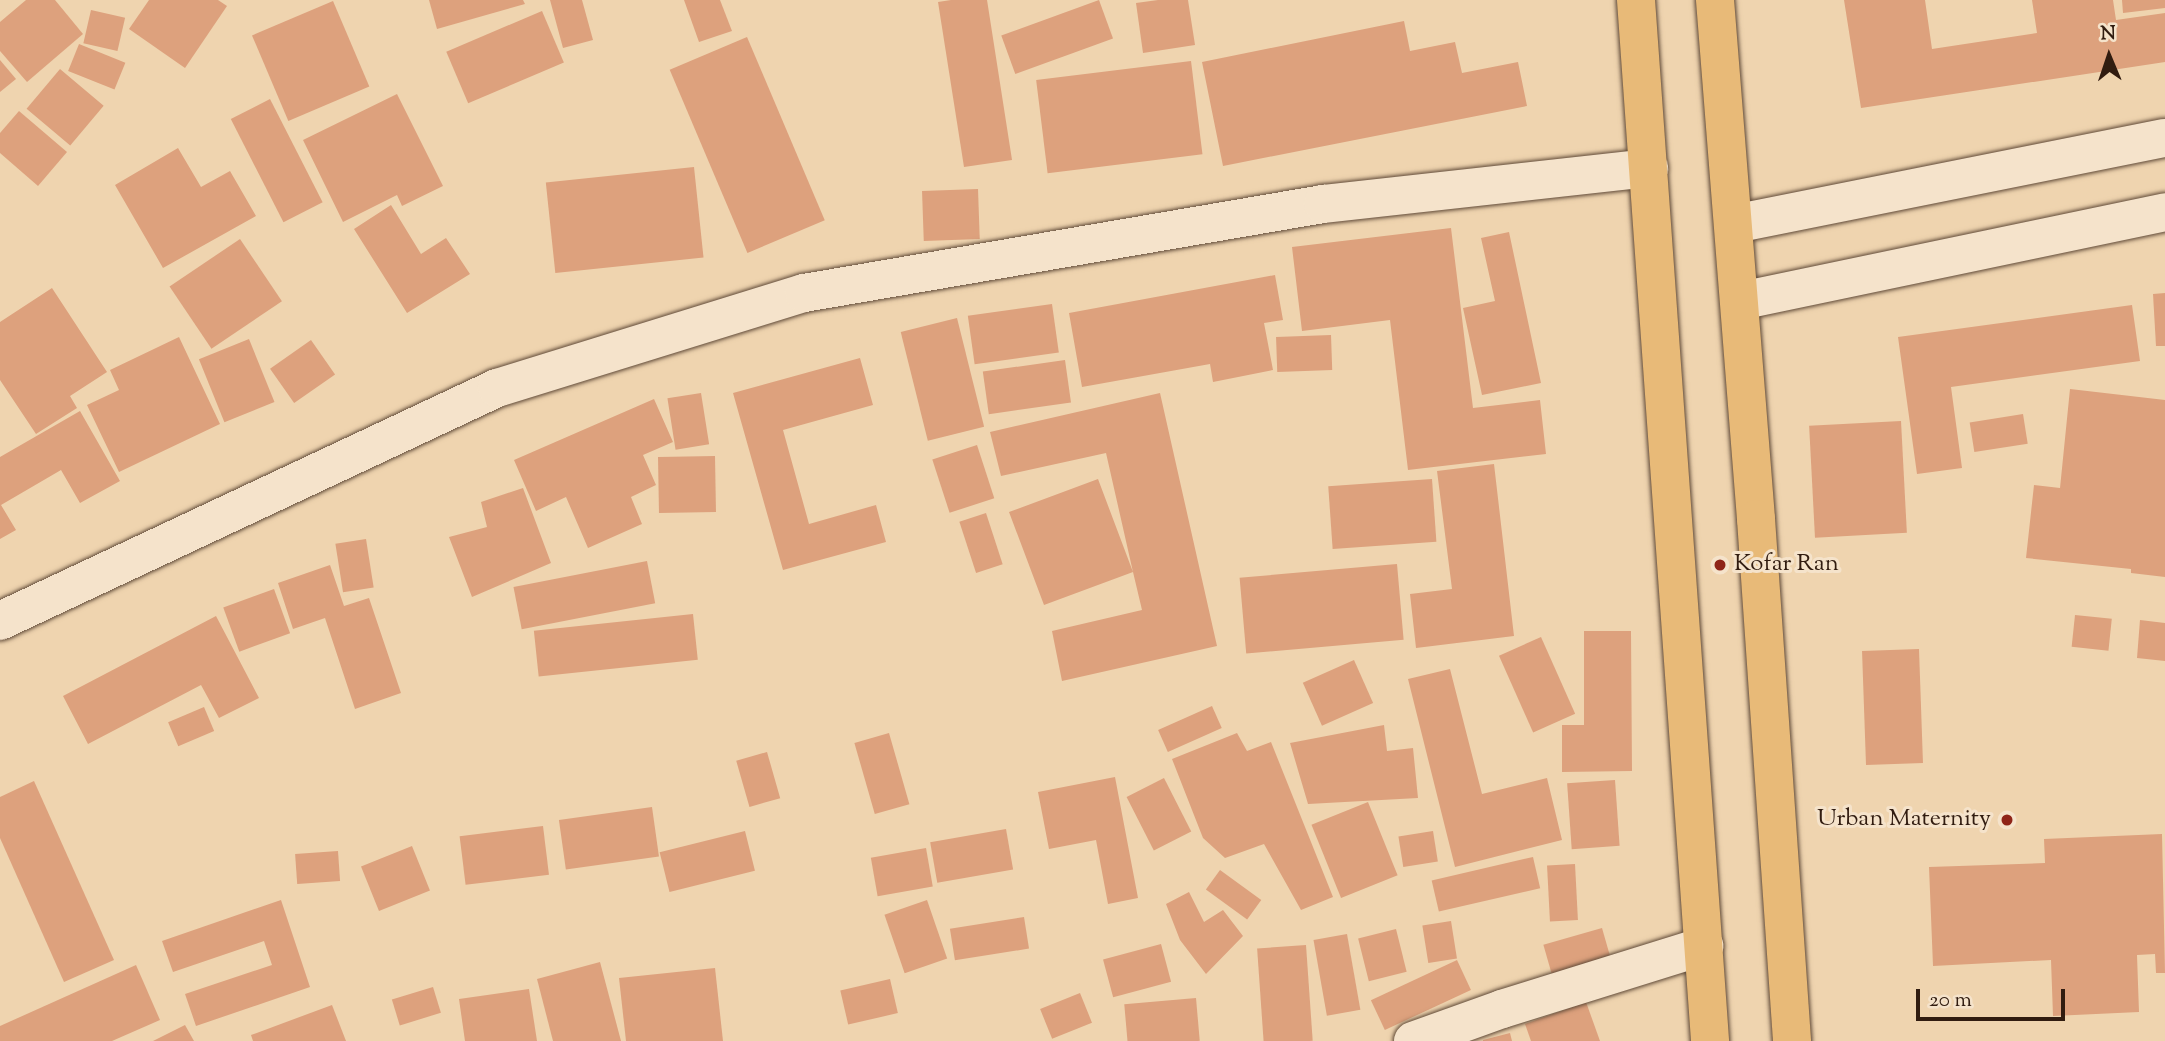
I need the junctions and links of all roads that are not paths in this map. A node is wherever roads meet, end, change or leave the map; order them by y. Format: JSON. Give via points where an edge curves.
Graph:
{"nodes":[{"id":1,"x":1636,"y":0,"type":"edge"},
{"id":2,"x":1715,"y":0,"type":"edge"},
{"id":3,"x":2165,"y":138,"type":"edge"},
{"id":4,"x":1649,"y":168,"type":"junction"},
{"id":5,"x":2165,"y":212,"type":"edge"},
{"id":6,"x":1734,"y":223,"type":"junction"},
{"id":7,"x":1740,"y":302,"type":"junction"},
{"id":8,"x":0,"y":621,"type":"edge"},
{"id":9,"x":1704,"y":946,"type":"junction"},
{"id":10,"x":1413,"y":1041,"type":"edge"},
{"id":11,"x":1710,"y":1041,"type":"edge"},
{"id":12,"x":1792,"y":1041,"type":"edge"}],
"edges":[{"from":1,"to":4,"type":"main road"},
{"from":2,"to":6,"type":"main road"},
{"from":3,"to":6,"type":"street"},
{"from":4,"to":8,"type":"street","via":[[1323,204],[804,293],[497,388]]},
{"from":4,"to":9,"type":"main road"},
{"from":5,"to":7,"type":"street"},
{"from":6,"to":7,"type":"main road"},
{"from":7,"to":12,"type":"main road"},
{"from":9,"to":10,"type":"street"},
{"from":9,"to":11,"type":"main road"}]}
